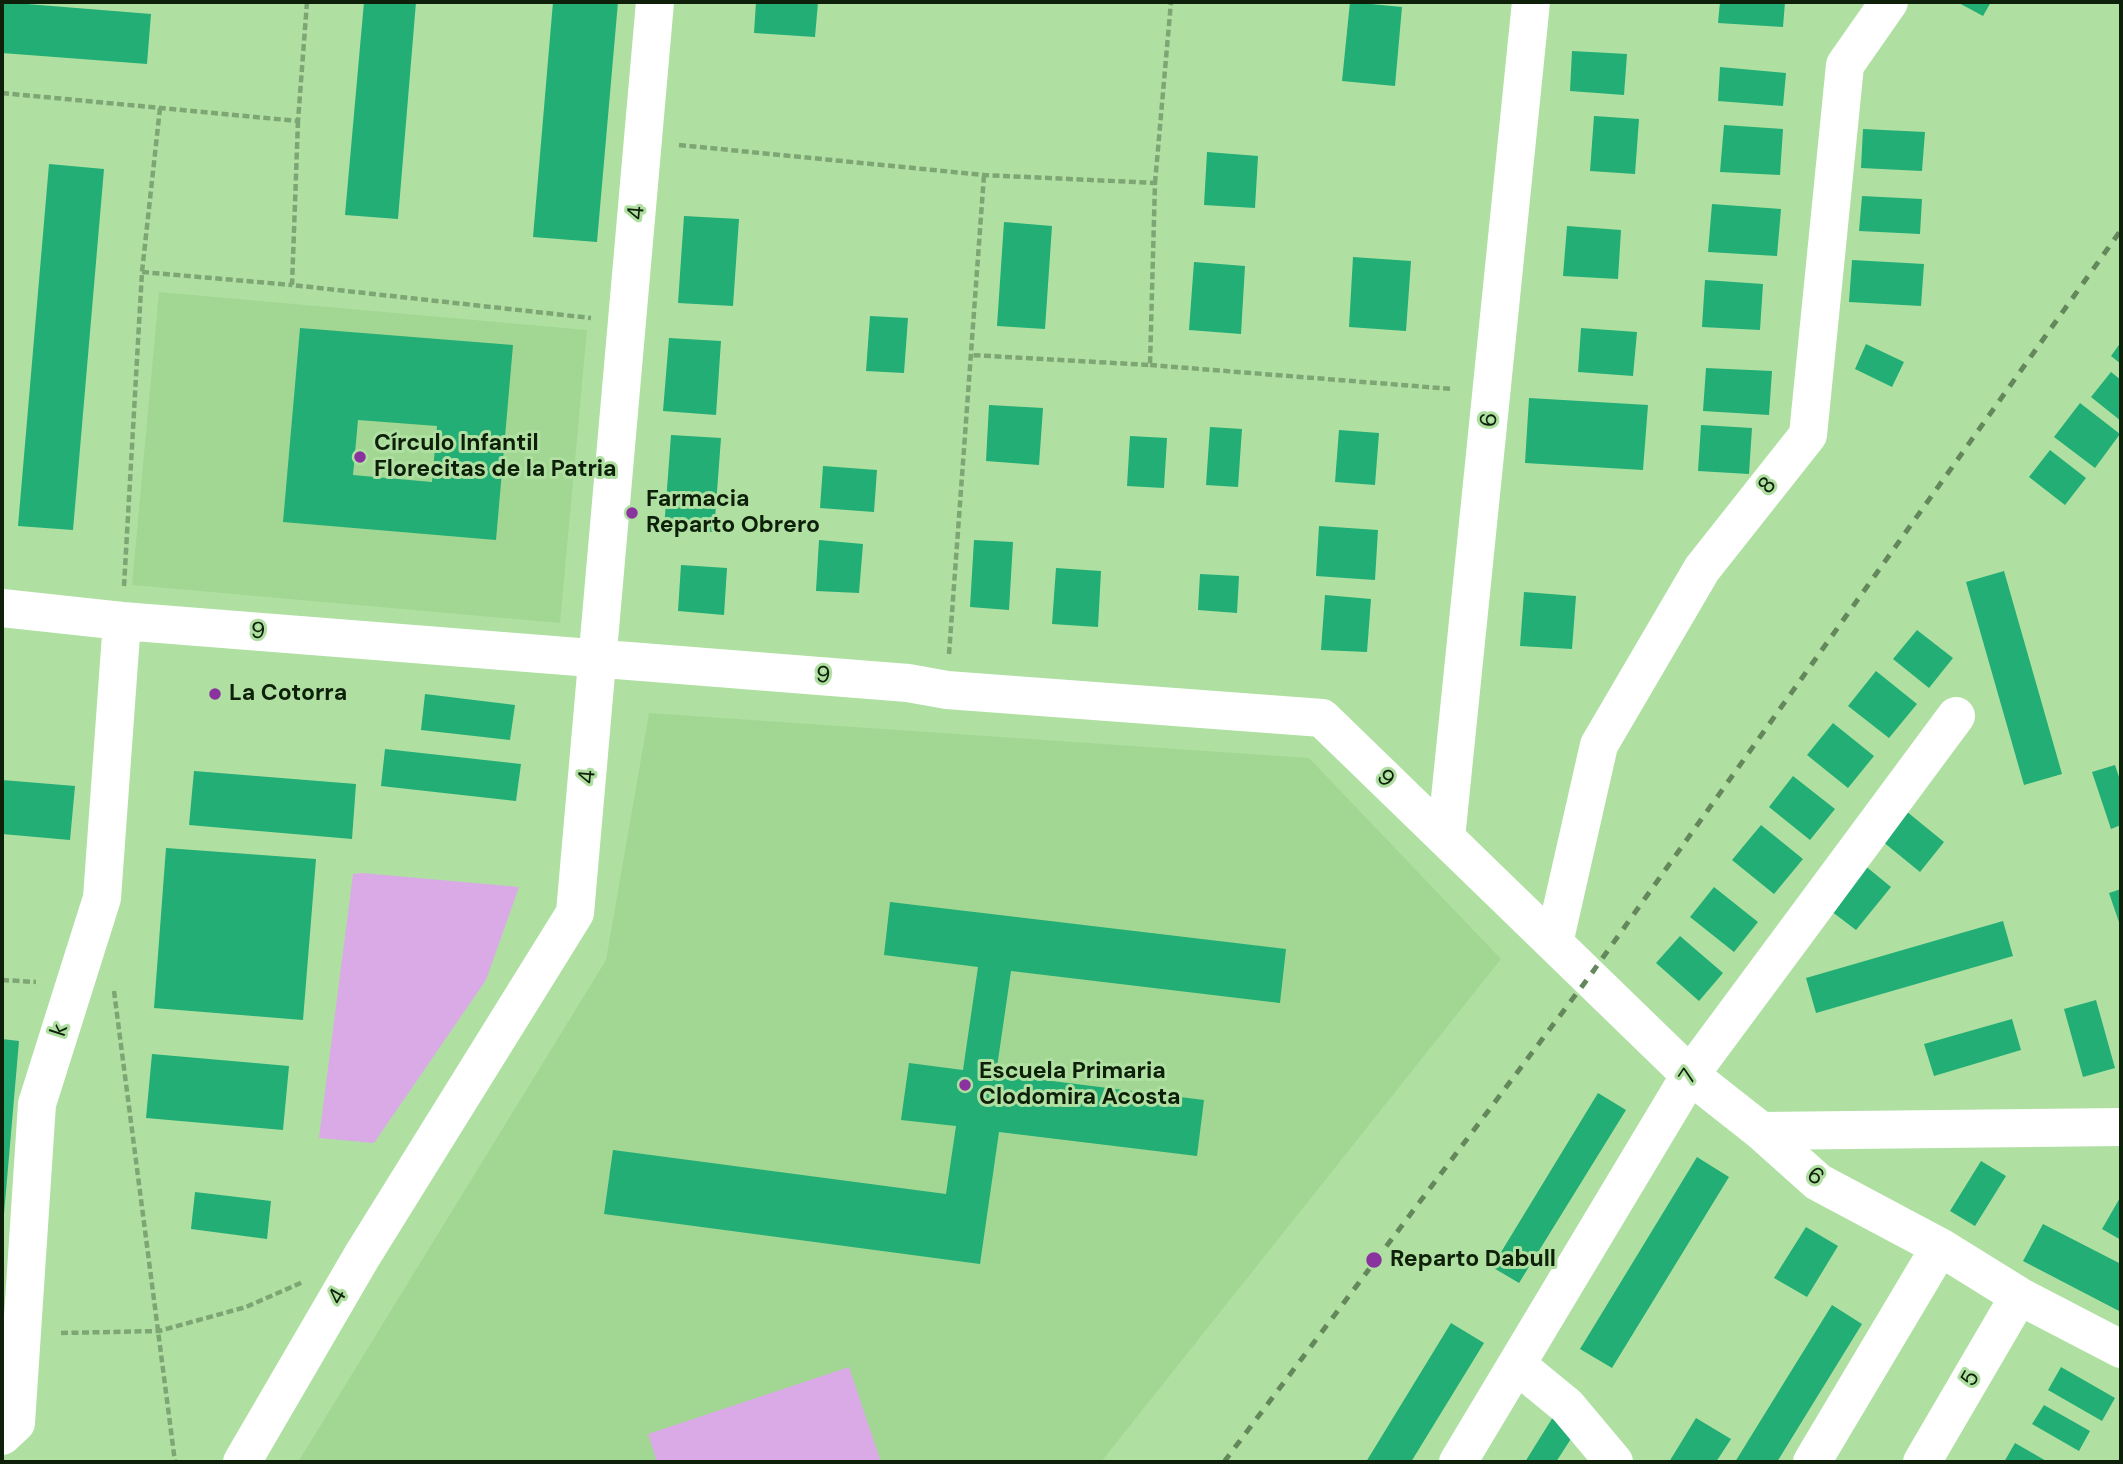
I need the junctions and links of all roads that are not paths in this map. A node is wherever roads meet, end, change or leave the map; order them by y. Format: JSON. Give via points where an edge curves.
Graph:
{"nodes":[{"id":1,"x":655,"y":2,"type":"edge"},
{"id":2,"x":1531,"y":2,"type":"edge"},
{"id":3,"x":1889,"y":2,"type":"edge"},
{"id":4,"x":2,"y":608,"type":"edge"},
{"id":5,"x":122,"y":621,"type":"junction"},
{"id":6,"x":598,"y":658,"type":"junction"},
{"id":7,"x":1956,"y":716,"type":"dead end"},
{"id":8,"x":1446,"y":838,"type":"junction"},
{"id":9,"x":1554,"y":943,"type":"junction"},
{"id":10,"x":1690,"y":1074,"type":"junction"},
{"id":11,"x":2121,"y":1127,"type":"edge"},
{"id":12,"x":1761,"y":1131,"type":"junction"},
{"id":13,"x":1940,"y":1247,"type":"junction"},
{"id":14,"x":2020,"y":1296,"type":"junction"},
{"id":15,"x":2121,"y":1349,"type":"edge"},
{"id":16,"x":1517,"y":1365,"type":"junction"},
{"id":17,"x":2,"y":1436,"type":"edge"},
{"id":18,"x":242,"y":1462,"type":"edge"},
{"id":19,"x":1458,"y":1462,"type":"edge"},
{"id":20,"x":1614,"y":1462,"type":"edge"},
{"id":21,"x":1812,"y":1462,"type":"edge"},
{"id":22,"x":1922,"y":1462,"type":"edge"}],
"edges":[{"from":1,"to":6,"type":"street","name":"4"},
{"from":2,"to":8,"type":"street","name":"6"},
{"from":3,"to":9,"type":"street","name":"8","via":[[1845,65],[1808,435],[1702,569],[1599,745]]},
{"from":4,"to":5,"type":"street","name":"9"},
{"from":5,"to":6,"type":"street","name":"9"},
{"from":5,"to":17,"type":"street","name":"k","via":[[102,898],[37,1104],[16,1423]]},
{"from":6,"to":8,"type":"street","name":"9","via":[[1322,718]]},
{"from":6,"to":18,"type":"street","name":"4","via":[[575,913],[362,1256]]},
{"from":7,"to":10,"type":"street","name":"7"},
{"from":8,"to":9,"type":"street","name":"9"},
{"from":9,"to":10,"type":"street","name":"6"},
{"from":10,"to":12,"type":"street","name":"6"},
{"from":10,"to":16,"type":"street","name":"7"},
{"from":11,"to":12,"type":"street"},
{"from":12,"to":13,"type":"street","name":"6","via":[[1818,1182]]},
{"from":13,"to":14,"type":"street","name":"6"},
{"from":13,"to":21,"type":"street"},
{"from":14,"to":15,"type":"street","name":"6"},
{"from":14,"to":22,"type":"street","name":"5"},
{"from":16,"to":19,"type":"street","name":"7"},
{"from":16,"to":20,"type":"street","via":[[1567,1406]]}]}
